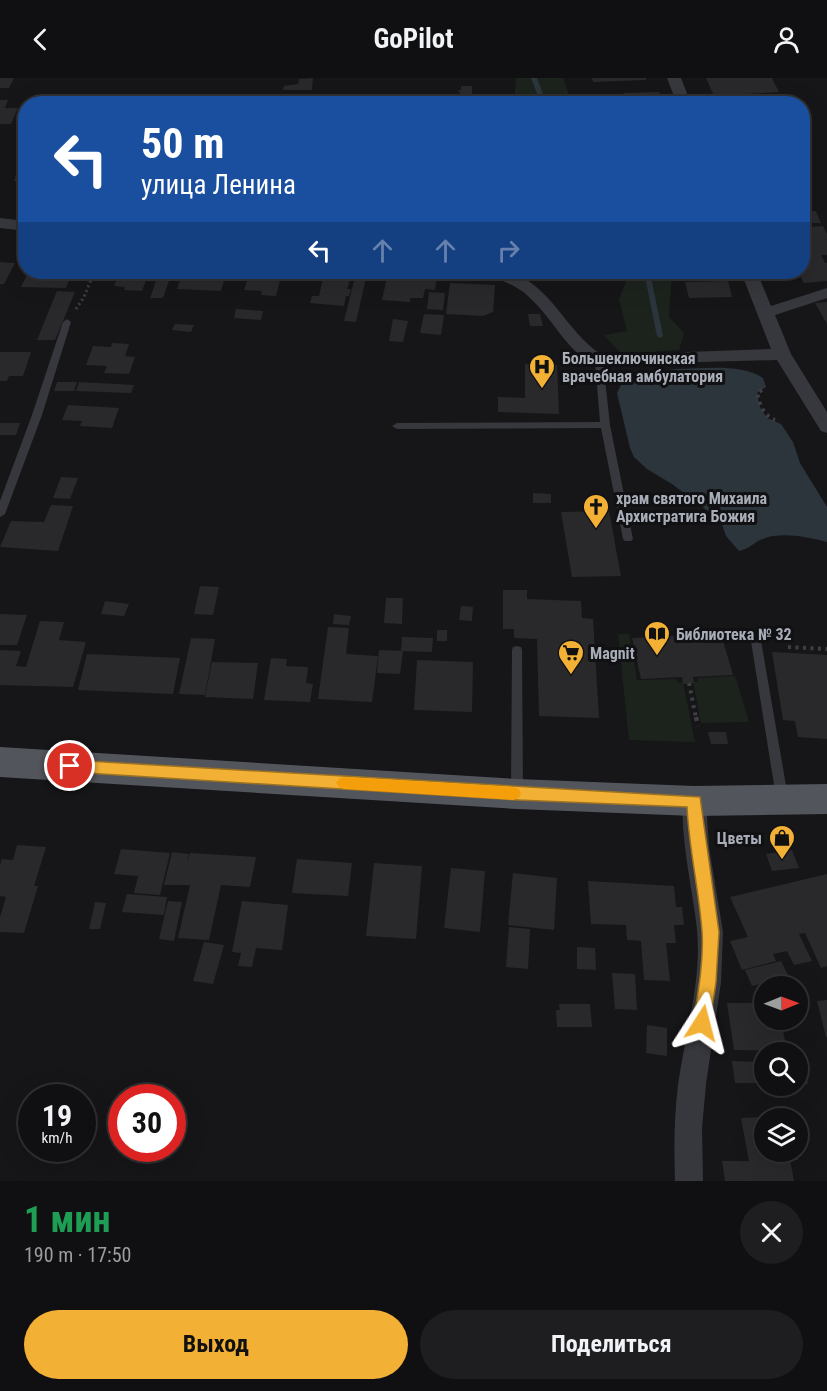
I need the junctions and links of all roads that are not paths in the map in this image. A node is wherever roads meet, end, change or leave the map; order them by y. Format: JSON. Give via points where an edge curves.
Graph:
{"nodes":[{"id":1,"x":674,"y":78,"type":"edge"},
{"id":2,"x":681,"y":96,"type":"edge"},
{"id":3,"x":515,"y":279,"type":"edge"},
{"id":4,"x":752,"y":279,"type":"edge"},
{"id":5,"x":827,"y":293,"type":"edge"},
{"id":6,"x":765,"y":313,"type":"junction"},
{"id":7,"x":67,"y":322,"type":"road end"},
{"id":8,"x":782,"y":354,"type":"junction"},
{"id":9,"x":598,"y":361,"type":"junction"},
{"id":10,"x":605,"y":425,"type":"junction"},
{"id":11,"x":398,"y":426,"type":"dead end"},
{"id":12,"x":827,"y":427,"type":"edge"},
{"id":13,"x":0,"y":514,"type":"edge"},
{"id":14,"x":628,"y":539,"type":"dead end"},
{"id":15,"x":755,"y":635,"type":"dead end"},
{"id":16,"x":518,"y":650,"type":"dead end"},
{"id":17,"x":0,"y":762,"type":"edge"},
{"id":18,"x":517,"y":794,"type":"junction"},
{"id":19,"x":827,"y":799,"type":"edge"},
{"id":20,"x":694,"y":801,"type":"junction"},
{"id":21,"x":783,"y":801,"type":"junction"},
{"id":22,"x":689,"y":1181,"type":"edge"}],
"edges":[{"from":1,"to":2,"type":"street"},
{"from":3,"to":9,"type":"street","via":[[538,294],[580,347]]},
{"from":4,"to":6,"type":"street"},
{"from":5,"to":6,"type":"street"},
{"from":6,"to":8,"type":"street"},
{"from":7,"to":13,"type":"lane"},
{"from":8,"to":9,"type":"street"},
{"from":8,"to":12,"type":"street"},
{"from":9,"to":10,"type":"lane"},
{"from":10,"to":11,"type":"lane"},
{"from":10,"to":14,"type":"lane"},
{"from":15,"to":21,"type":"lane"},
{"from":16,"to":18,"type":"lane"},
{"from":17,"to":18,"type":"main road"},
{"from":18,"to":20,"type":"main road"},
{"from":19,"to":21,"type":"main road"},
{"from":20,"to":21,"type":"main road"},
{"from":20,"to":22,"type":"street","via":[[710,932],[708,982],[688,1128]]}]}
